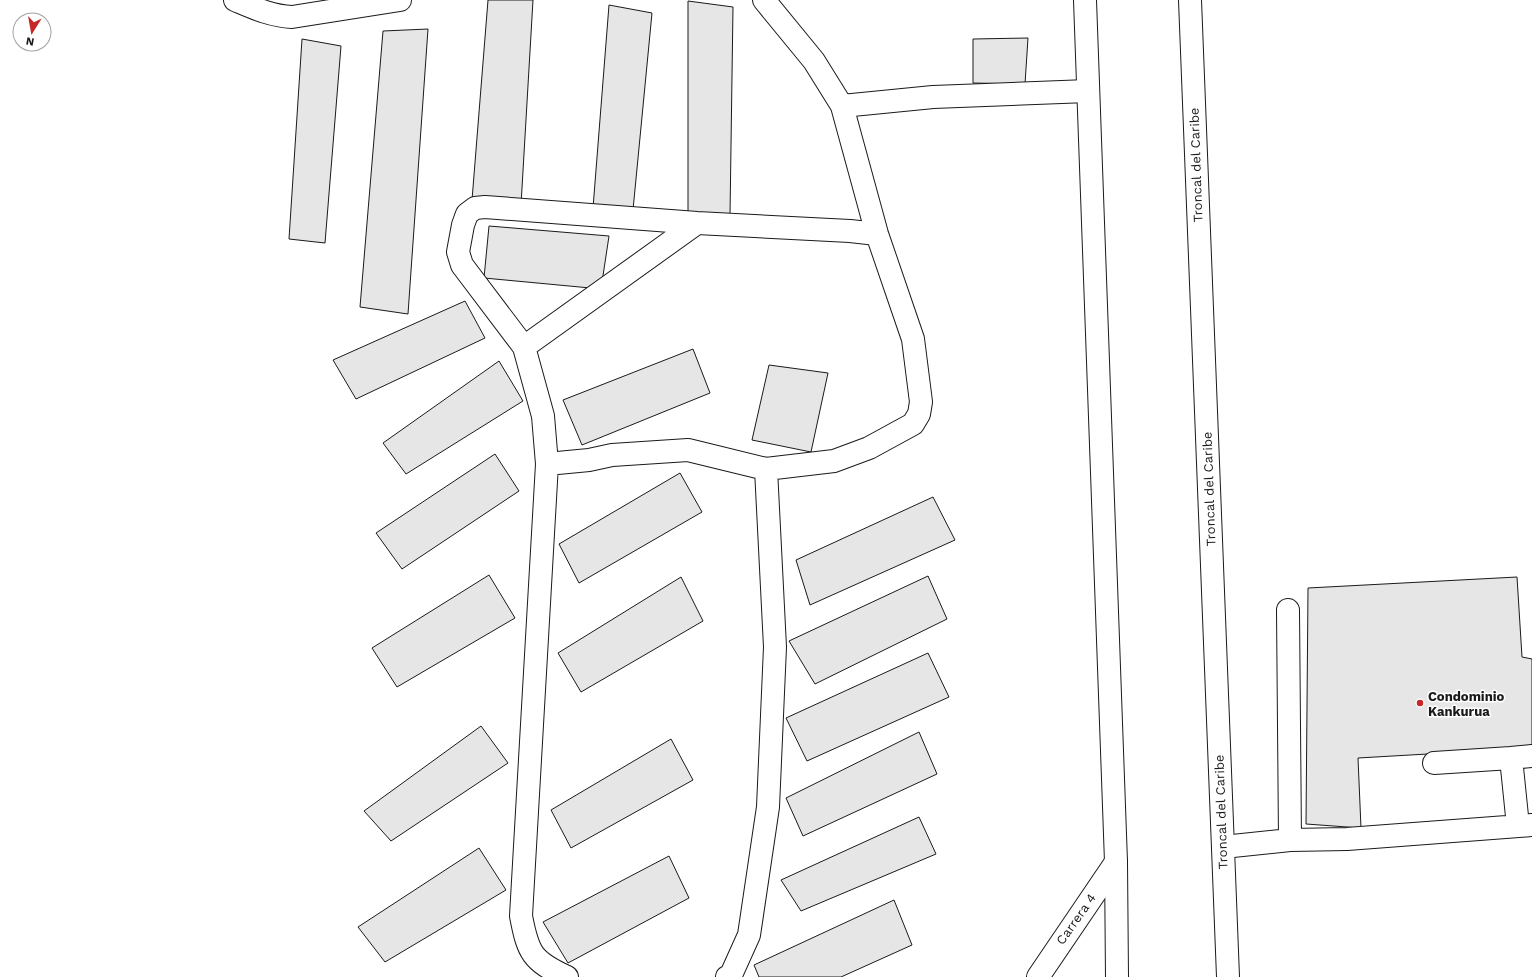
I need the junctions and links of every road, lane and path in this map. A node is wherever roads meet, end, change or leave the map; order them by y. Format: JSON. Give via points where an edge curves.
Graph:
{"nodes":[{"id":1,"x":235,"y":0,"type":"edge"},
{"id":2,"x":400,"y":0,"type":"edge"},
{"id":3,"x":764,"y":0,"type":"edge"},
{"id":4,"x":1086,"y":0,"type":"edge"},
{"id":5,"x":1190,"y":0,"type":"edge"},
{"id":6,"x":1088,"y":91,"type":"junction"},
{"id":7,"x":842,"y":106,"type":"junction"},
{"id":8,"x":697,"y":223,"type":"junction"},
{"id":9,"x":877,"y":234,"type":"junction"},
{"id":10,"x":524,"y":348,"type":"junction"},
{"id":11,"x":547,"y":464,"type":"junction"},
{"id":12,"x":766,"y":469,"type":"junction"},
{"id":13,"x":1288,"y":610,"type":"dead end"},
{"id":14,"x":1521,"y":757,"type":"edge"},
{"id":15,"x":1434,"y":763,"type":"dead end"},
{"id":16,"x":1525,"y":826,"type":"edge"},
{"id":17,"x":1290,"y":840,"type":"junction"},
{"id":18,"x":1223,"y":847,"type":"junction"},
{"id":19,"x":1116,"y":862,"type":"junction"},
{"id":20,"x":567,"y":977,"type":"edge"},
{"id":21,"x":727,"y":977,"type":"edge"},
{"id":22,"x":1038,"y":977,"type":"edge"},
{"id":23,"x":1117,"y":977,"type":"edge"},
{"id":24,"x":1228,"y":977,"type":"edge"}],
"edges":[{"from":1,"to":2,"type":"main road","via":[[264,12],[292,17]]},
{"from":3,"to":7,"type":"main road","via":[[814,61]]},
{"from":4,"to":6,"type":"main road"},
{"from":5,"to":18,"type":"main road","name":"Troncal del Caribe"},
{"from":6,"to":7,"type":"main road","via":[[933,97]]},
{"from":6,"to":19,"type":"main road"},
{"from":7,"to":9,"type":"main road"},
{"from":8,"to":9,"type":"main road","via":[[850,230]]},
{"from":8,"to":10,"type":"main road"},
{"from":8,"to":10,"type":"main road","via":[[475,208],[467,214],[463,225],[458,252],[462,265]]},
{"from":9,"to":12,"type":"main road","via":[[913,339],[921,402],[919,414],[913,424],[869,448],[834,461]]},
{"from":10,"to":11,"type":"main road","via":[[543,416]]},
{"from":11,"to":12,"type":"main road","via":[[612,455],[688,450]]},
{"from":11,"to":20,"type":"main road","via":[[521,916],[525,936],[534,957],[547,968]]},
{"from":12,"to":21,"type":"main road","via":[[775,647],[768,807],[749,935],[731,975]]},
{"from":13,"to":17,"type":"main road"},
{"from":14,"to":15,"type":"main road"},
{"from":14,"to":16,"type":"main road"},
{"from":16,"to":17,"type":"main road","via":[[1346,839]]},
{"from":17,"to":18,"type":"main road"},
{"from":18,"to":24,"type":"main road","name":"Troncal del Caribe"},
{"from":19,"to":22,"type":"main road","name":"Carrera 4"},
{"from":19,"to":23,"type":"main road"}]}
